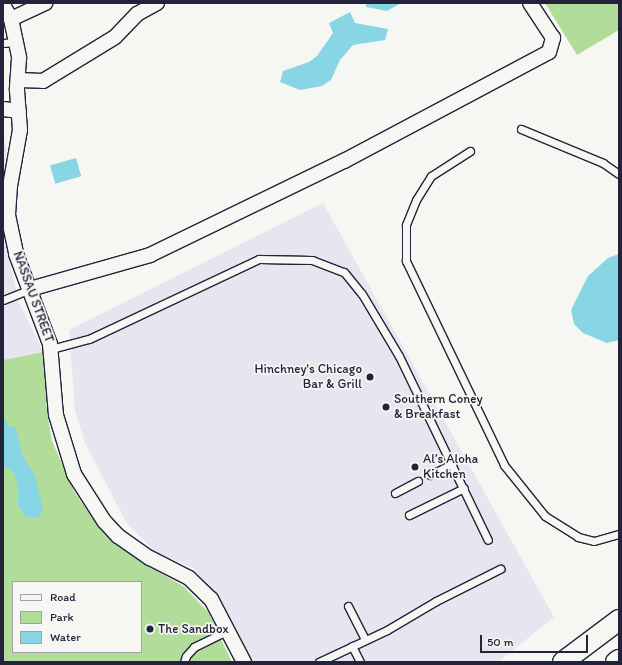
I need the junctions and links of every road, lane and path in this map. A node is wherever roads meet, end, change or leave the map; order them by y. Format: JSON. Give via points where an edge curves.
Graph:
{"nodes":[{"id":1,"x":45,"y":3,"type":"edge"},
{"id":2,"x":156,"y":3,"type":"edge"},
{"id":3,"x":530,"y":3,"type":"edge"},
{"id":4,"x":3,"y":5,"type":"edge"},
{"id":5,"x":11,"y":19,"type":"junction"},
{"id":6,"x":9,"y":42,"type":"edge"},
{"id":7,"x":18,"y":80,"type":"junction"},
{"id":8,"x":3,"y":109,"type":"edge"},
{"id":9,"x":19,"y":111,"type":"junction"},
{"id":10,"x":521,"y":129,"type":"dead end"},
{"id":11,"x":470,"y":151,"type":"dead end"},
{"id":12,"x":619,"y":174,"type":"edge"},
{"id":13,"x":30,"y":289,"type":"junction"},
{"id":14,"x":3,"y":300,"type":"edge"},
{"id":15,"x":51,"y":350,"type":"junction"},
{"id":16,"x":452,"y":464,"type":"junction"},
{"id":17,"x":430,"y":475,"type":"dead end"},
{"id":18,"x":418,"y":481,"type":"dead end"},
{"id":19,"x":464,"y":488,"type":"junction"},
{"id":20,"x":395,"y":493,"type":"dead end"},
{"id":21,"x":409,"y":515,"type":"dead end"},
{"id":22,"x":619,"y":534,"type":"edge"},
{"id":23,"x":488,"y":540,"type":"dead end"},
{"id":24,"x":500,"y":569,"type":"dead end"},
{"id":25,"x":348,"y":606,"type":"dead end"},
{"id":26,"x":619,"y":620,"type":"edge"},
{"id":27,"x":229,"y":630,"type":"junction"},
{"id":28,"x":365,"y":640,"type":"junction"},
{"id":29,"x":352,"y":646,"type":"junction"},
{"id":30,"x":619,"y":660,"type":"edge"},
{"id":31,"x":184,"y":662,"type":"edge"},
{"id":32,"x":244,"y":662,"type":"edge"},
{"id":33,"x":319,"y":662,"type":"edge"},
{"id":34,"x":360,"y":662,"type":"edge"},
{"id":35,"x":564,"y":662,"type":"edge"},
{"id":36,"x":616,"y":662,"type":"edge"}],
"edges":[{"from":1,"to":5,"type":"street"},
{"from":2,"to":7,"type":"street","via":[[137,14],[115,37],[42,81]]},
{"from":3,"to":13,"type":"street","via":[[553,38],[549,52],[344,161],[150,255]]},
{"from":4,"to":5,"type":"street","name":"NASSAU STREET"},
{"from":5,"to":6,"type":"street","name":"NASSAU STREET"},
{"from":6,"to":7,"type":"street","name":"NASSAU STREET"},
{"from":7,"to":9,"type":"street","name":"NASSAU STREET"},
{"from":8,"to":9,"type":"street"},
{"from":9,"to":13,"type":"street","name":"NASSAU STREET","via":[[20,130],[10,186],[8,215],[16,254]]},
{"from":10,"to":12,"type":"lane","via":[[603,163]]},
{"from":11,"to":22,"type":"lane","via":[[431,176],[416,200],[406,225],[406,261],[504,465],[545,516],[578,537],[594,541]]},
{"from":13,"to":14,"type":"lane"},
{"from":13,"to":15,"type":"street","name":"NASSAU STREET"},
{"from":15,"to":16,"type":"lane","via":[[89,339],[259,259],[312,260],[344,272],[362,294],[399,356]]},
{"from":15,"to":27,"type":"street","name":"NASSAU STREET","via":[[56,414],[60,432],[74,474],[85,492],[104,521],[130,546],[189,578],[203,590]]},
{"from":16,"to":17,"type":"lane"},
{"from":16,"to":19,"type":"lane"},
{"from":18,"to":20,"type":"lane"},
{"from":19,"to":21,"type":"lane"},
{"from":19,"to":23,"type":"lane"},
{"from":24,"to":28,"type":"lane"},
{"from":25,"to":28,"type":"lane"},
{"from":26,"to":35,"type":"main road"},
{"from":27,"to":31,"type":"lane","via":[[194,647]]},
{"from":27,"to":32,"type":"street","name":"NASSAU STREET"},
{"from":28,"to":29,"type":"lane"},
{"from":29,"to":33,"type":"lane"},
{"from":29,"to":34,"type":"lane"},
{"from":30,"to":36,"type":"main road"}]}
